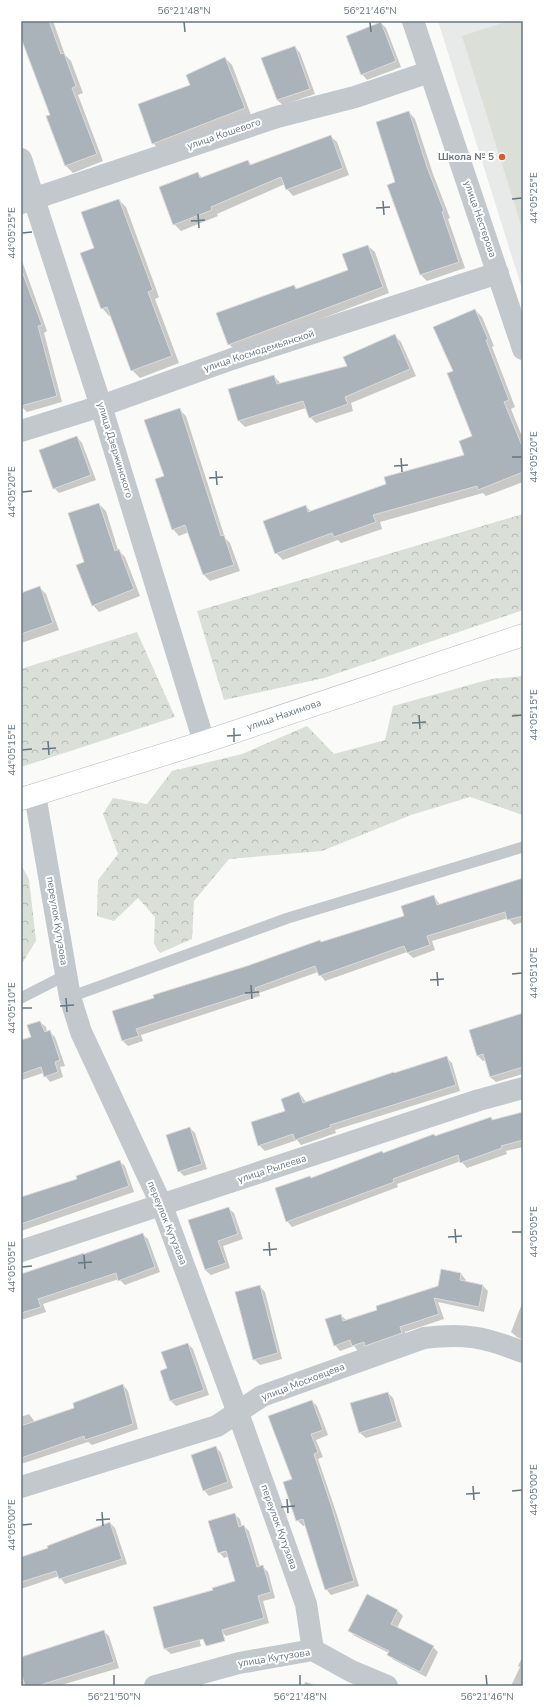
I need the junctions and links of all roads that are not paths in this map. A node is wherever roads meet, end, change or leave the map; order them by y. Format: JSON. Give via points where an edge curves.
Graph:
{"nodes":[{"id":1,"x":413,"y":21,"type":"edge"},
{"id":2,"x":429,"y":72,"type":"junction"},
{"id":3,"x":21,"y":160,"type":"edge"},
{"id":4,"x":28,"y":201,"type":"edge"},
{"id":5,"x":498,"y":273,"type":"junction"},
{"id":6,"x":523,"y":349,"type":"edge"},
{"id":7,"x":101,"y":406,"type":"junction"},
{"id":8,"x":21,"y":431,"type":"edge"},
{"id":9,"x":523,"y":635,"type":"edge"},
{"id":10,"x":204,"y":742,"type":"junction"},
{"id":11,"x":28,"y":797,"type":"edge"},
{"id":12,"x":523,"y":847,"type":"edge"},
{"id":13,"x":66,"y":975,"type":"junction"},
{"id":14,"x":21,"y":998,"type":"edge"},
{"id":15,"x":70,"y":998,"type":"junction"},
{"id":16,"x":523,"y":1088,"type":"edge"},
{"id":17,"x":162,"y":1206,"type":"junction"},
{"id":18,"x":21,"y":1251,"type":"edge"},
{"id":19,"x":523,"y":1352,"type":"edge"},
{"id":20,"x":238,"y":1413,"type":"junction"},
{"id":21,"x":21,"y":1487,"type":"edge"},
{"id":22,"x":313,"y":1650,"type":"junction"},
{"id":23,"x":155,"y":1686,"type":"edge"},
{"id":24,"x":388,"y":1686,"type":"edge"}],
"edges":[{"from":1,"to":2,"type":"street","name":"улица Нестерова"},
{"from":2,"to":4,"type":"street","name":"улица Кошевого","via":[[355,97],[277,117]]},
{"from":2,"to":5,"type":"street","name":"улица Нестерова"},
{"from":3,"to":4,"type":"street","name":"улица Дзержинского"},
{"from":4,"to":7,"type":"street","name":"улица Дзержинского"},
{"from":5,"to":6,"type":"street","name":"улица Нестерова"},
{"from":5,"to":7,"type":"street","name":"улица Космодемьянской","via":[[232,359]]},
{"from":7,"to":8,"type":"street","name":"улица Космодемьянской"},
{"from":7,"to":10,"type":"street","name":"улица Дзержинского"},
{"from":9,"to":10,"type":"main road","name":"улица Нахимова"},
{"from":10,"to":11,"type":"main road","name":"улица Нахимова"},
{"from":11,"to":13,"type":"street","name":"переулок Кутузова"},
{"from":12,"to":15,"type":"lane","via":[[288,918]]},
{"from":13,"to":14,"type":"lane"},
{"from":13,"to":15,"type":"street","name":"переулок Кутузова"},
{"from":15,"to":17,"type":"street","name":"переулок Кутузова","via":[[81,1032]]},
{"from":16,"to":17,"type":"street","name":"улица Рылеева","via":[[479,1100]]},
{"from":17,"to":18,"type":"street","name":"улица Рылеева"},
{"from":17,"to":20,"type":"street","name":"переулок Кутузова"},
{"from":19,"to":20,"type":"street","name":"улица Московцева","via":[[493,1340],[468,1336],[424,1338],[262,1396]]},
{"from":20,"to":21,"type":"street","name":"улица Московцева","via":[[217,1426]]},
{"from":20,"to":22,"type":"street","name":"переулок Кутузова","via":[[306,1604]]},
{"from":22,"to":23,"type":"street","name":"улица Кутузова","via":[[239,1663]]},
{"from":22,"to":24,"type":"street","name":"улица Кутузова","via":[[350,1672]]}]}
